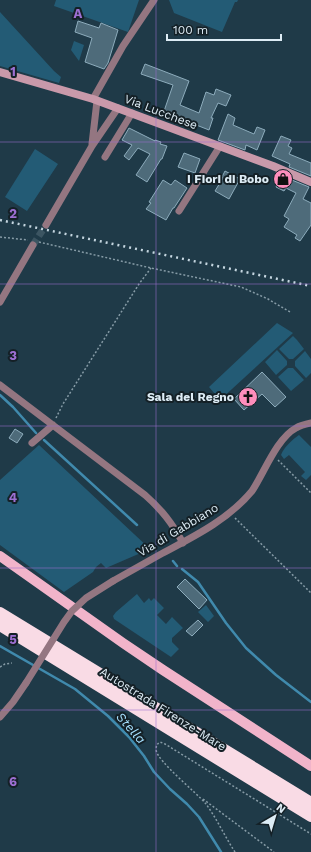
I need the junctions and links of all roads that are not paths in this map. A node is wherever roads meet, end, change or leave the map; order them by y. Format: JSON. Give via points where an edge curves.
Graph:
{"nodes":[{"id":1,"x":154,"y":0,"type":"edge"},
{"id":2,"x":0,"y":72,"type":"edge"},
{"id":3,"x":95,"y":100,"type":"junction"},
{"id":4,"x":118,"y":108,"type":"junction"},
{"id":5,"x":132,"y":113,"type":"junction"},
{"id":6,"x":92,"y":146,"type":"junction"},
{"id":7,"x":220,"y":146,"type":"junction"},
{"id":8,"x":105,"y":157,"type":"dead end"},
{"id":9,"x":311,"y":182,"type":"edge"},
{"id":10,"x":178,"y":211,"type":"dead end"},
{"id":11,"x":46,"y":224,"type":"tunnel mouth"},
{"id":12,"x":32,"y":242,"type":"tunnel mouth"},
{"id":13,"x":0,"y":302,"type":"edge"},
{"id":14,"x":0,"y":385,"type":"edge"},
{"id":15,"x":311,"y":423,"type":"edge"},
{"id":16,"x":53,"y":425,"type":"junction"},
{"id":17,"x":32,"y":443,"type":"dead end"},
{"id":18,"x":183,"y":543,"type":"junction"},
{"id":19,"x":0,"y":556,"type":"edge"},
{"id":20,"x":0,"y":612,"type":"edge"},
{"id":21,"x":0,"y":625,"type":"edge"},
{"id":22,"x":0,"y":717,"type":"edge"},
{"id":23,"x":311,"y":766,"type":"edge"},
{"id":24,"x":311,"y":804,"type":"edge"},
{"id":25,"x":311,"y":816,"type":"edge"}],
"edges":[{"from":1,"to":3,"type":"street","via":[[123,46]]},
{"from":2,"to":3,"type":"street","name":"Via Lucchese"},
{"from":3,"to":4,"type":"street","name":"Via Lucchese"},
{"from":3,"to":6,"type":"street"},
{"from":4,"to":5,"type":"street","name":"Via Lucchese"},
{"from":4,"to":6,"type":"street"},
{"from":5,"to":7,"type":"street","name":"Via Lucchese"},
{"from":5,"to":8,"type":"street"},
{"from":6,"to":11,"type":"street"},
{"from":7,"to":9,"type":"street","name":"Via Lucchese"},
{"from":7,"to":10,"type":"street"},
{"from":12,"to":13,"type":"street"},
{"from":14,"to":16,"type":"street"},
{"from":15,"to":18,"type":"street","name":"Via di Gabbiano","via":[[296,428],[280,443],[247,497],[214,524]]},
{"from":16,"to":17,"type":"street"},
{"from":16,"to":18,"type":"street","via":[[153,501],[170,521]]},
{"from":18,"to":22,"type":"street","name":"Via di Gabbiano","bridge":true,"via":[[113,581],[86,598],[72,611],[26,683]]},
{"from":19,"to":23,"type":"main road","via":[[157,666]]},
{"from":20,"to":24,"type":"highway","name":"Autostrada Firenze-Mare"},
{"from":21,"to":25,"type":"highway","name":"Autostrada Firenze-Mare"}]}
